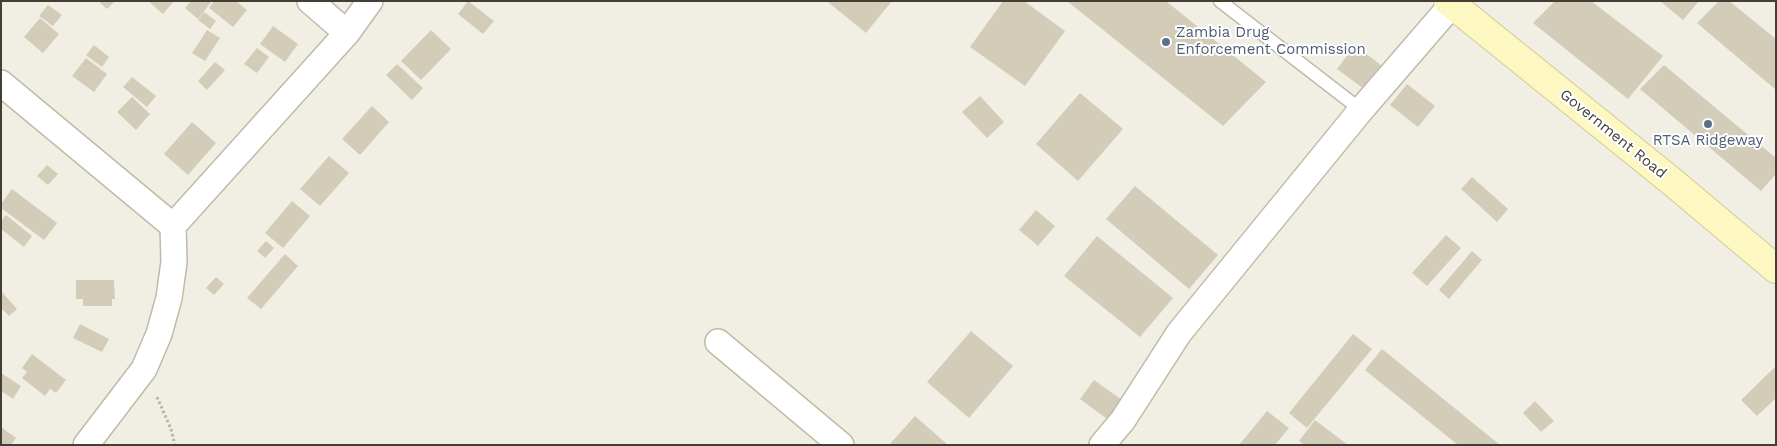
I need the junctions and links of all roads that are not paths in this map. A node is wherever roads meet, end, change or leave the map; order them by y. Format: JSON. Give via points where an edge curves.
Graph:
{"nodes":[{"id":1,"x":310,"y":1,"type":"edge"},
{"id":2,"x":370,"y":1,"type":"edge"},
{"id":3,"x":1220,"y":1,"type":"edge"},
{"id":4,"x":1452,"y":2,"type":"edge"},
{"id":5,"x":347,"y":32,"type":"junction"},
{"id":6,"x":1,"y":83,"type":"edge"},
{"id":7,"x":1361,"y":110,"type":"junction"},
{"id":8,"x":173,"y":226,"type":"junction"},
{"id":9,"x":1776,"y":269,"type":"edge"},
{"id":10,"x":718,"y":342,"type":"dead end"},
{"id":11,"x":86,"y":445,"type":"edge"},
{"id":12,"x":841,"y":445,"type":"edge"},
{"id":13,"x":1102,"y":445,"type":"edge"}],
"edges":[{"from":1,"to":5,"type":"street"},
{"from":2,"to":5,"type":"street"},
{"from":3,"to":7,"type":"lane"},
{"from":4,"to":7,"type":"street"},
{"from":4,"to":9,"type":"main road","name":"Government Road"},
{"from":5,"to":8,"type":"street"},
{"from":6,"to":8,"type":"street"},
{"from":7,"to":13,"type":"street","via":[[1172,343]]},
{"from":8,"to":11,"type":"street","via":[[174,262],[159,334],[144,369]]},
{"from":10,"to":12,"type":"street"}]}
